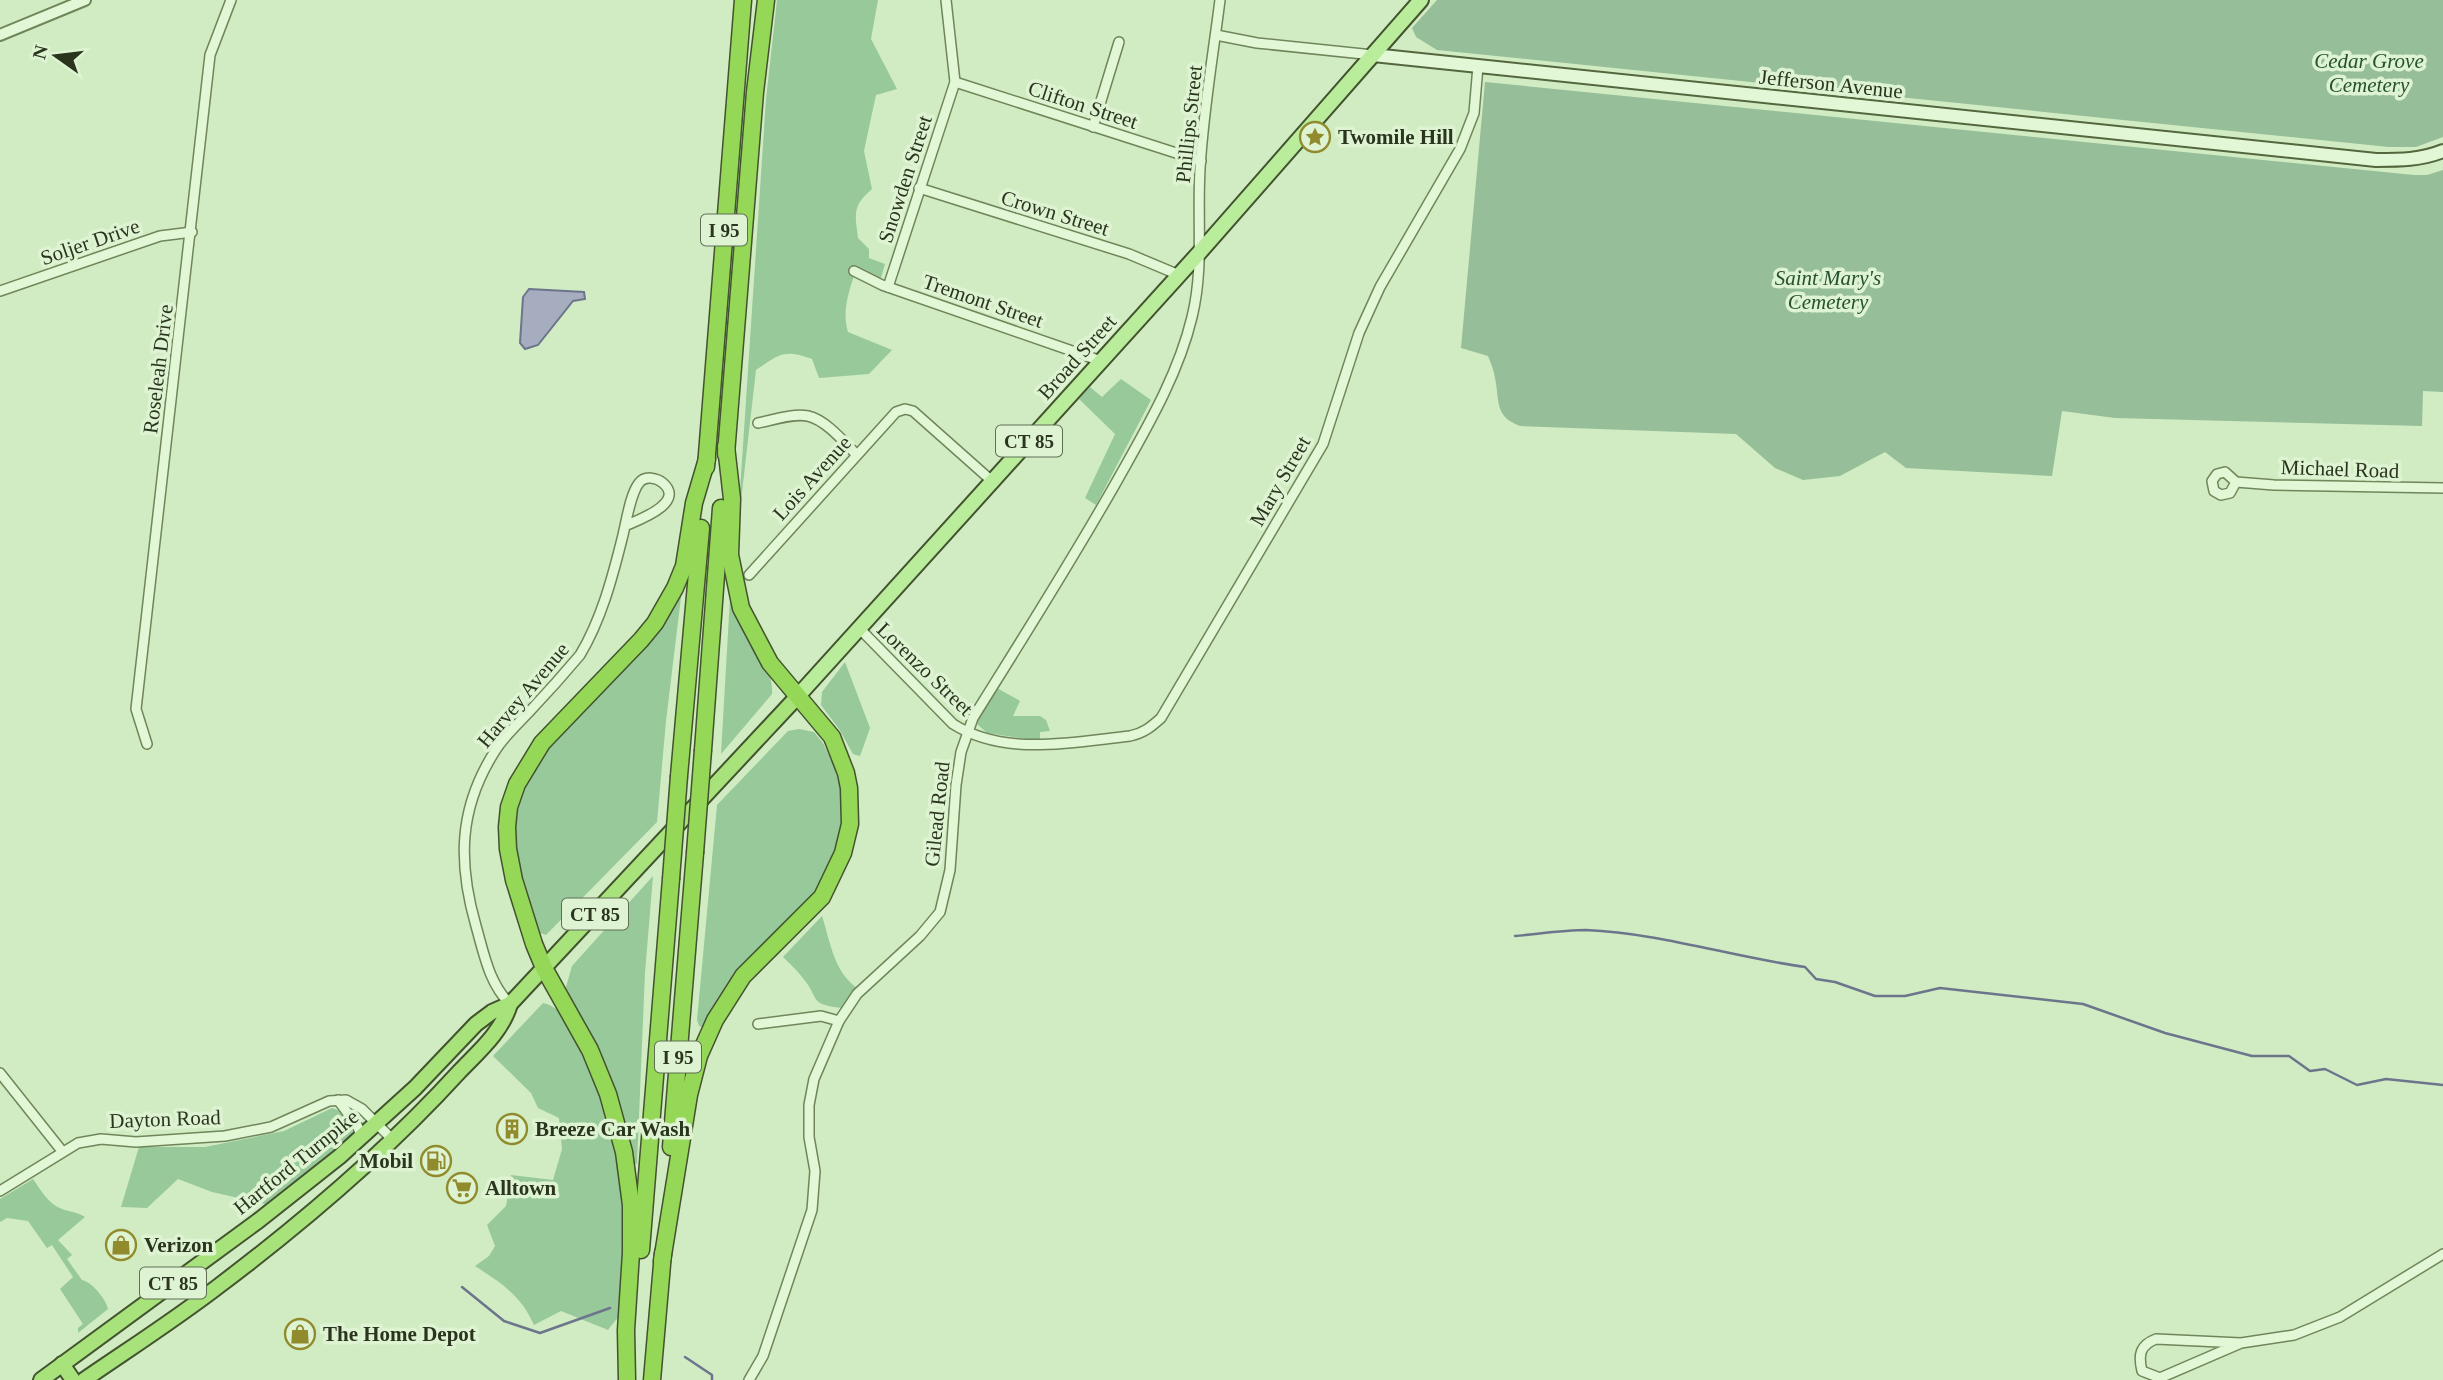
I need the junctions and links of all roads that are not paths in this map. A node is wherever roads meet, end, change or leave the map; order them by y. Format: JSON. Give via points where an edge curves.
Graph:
{"nodes":[{"id":1,"x":85,"y":0,"type":"edge"},
{"id":2,"x":231,"y":0,"type":"edge"},
{"id":3,"x":743,"y":0,"type":"edge"},
{"id":4,"x":766,"y":0,"type":"edge"},
{"id":5,"x":946,"y":0,"type":"edge"},
{"id":6,"x":1220,"y":0,"type":"edge"},
{"id":7,"x":1421,"y":0,"type":"edge"},
{"id":8,"x":0,"y":35,"type":"edge"},
{"id":9,"x":1216,"y":35,"type":"junction"},
{"id":10,"x":1119,"y":42,"type":"dead end"},
{"id":11,"x":1373,"y":55,"type":"junction"},
{"id":12,"x":1478,"y":66,"type":"junction"},
{"id":13,"x":955,"y":82,"type":"junction"},
{"id":14,"x":1093,"y":128,"type":"junction"},
{"id":15,"x":2443,"y":151,"type":"edge"},
{"id":16,"x":1200,"y":161,"type":"junction"},
{"id":17,"x":919,"y":188,"type":"junction"},
{"id":18,"x":192,"y":232,"type":"junction"},
{"id":19,"x":1199,"y":253,"type":"junction"},
{"id":20,"x":854,"y":271,"type":"dead end"},
{"id":21,"x":1179,"y":275,"type":"junction"},
{"id":22,"x":888,"y":287,"type":"junction"},
{"id":23,"x":0,"y":291,"type":"edge"},
{"id":24,"x":1101,"y":361,"type":"junction"},
{"id":25,"x":758,"y":423,"type":"dead end"},
{"id":26,"x":726,"y":446,"type":"junction"},
{"id":27,"x":856,"y":454,"type":"junction"},
{"id":28,"x":707,"y":459,"type":"junction"},
{"id":29,"x":993,"y":482,"type":"junction"},
{"id":30,"x":2236,"y":482,"type":"dead end"},
{"id":31,"x":2443,"y":488,"type":"edge"},
{"id":32,"x":625,"y":526,"type":"junction"},
{"id":33,"x":748,"y":575,"type":"dead end"},
{"id":34,"x":860,"y":629,"type":"junction"},
{"id":35,"x":797,"y":697,"type":"junction"},
{"id":36,"x":967,"y":733,"type":"junction"},
{"id":37,"x":147,"y":744,"type":"dead end"},
{"id":38,"x":702,"y":800,"type":"joint"},
{"id":39,"x":544,"y":968,"type":"junction"},
{"id":40,"x":510,"y":1004,"type":"junction"},
{"id":41,"x":839,"y":1021,"type":"junction"},
{"id":42,"x":758,"y":1024,"type":"dead end"},
{"id":43,"x":0,"y":1073,"type":"edge"},
{"id":44,"x":338,"y":1100,"type":"junction"},
{"id":45,"x":377,"y":1123,"type":"junction"},
{"id":46,"x":361,"y":1138,"type":"junction"},
{"id":47,"x":394,"y":1141,"type":"junction"},
{"id":48,"x":62,"y":1151,"type":"junction"},
{"id":49,"x":0,"y":1191,"type":"edge"},
{"id":50,"x":2443,"y":1254,"type":"edge"},
{"id":51,"x":662,"y":1261,"type":"junction"},
{"id":52,"x":2241,"y":1343,"type":"junction"},
{"id":53,"x":52,"y":1374,"type":"edge"},
{"id":54,"x":74,"y":1380,"type":"edge"},
{"id":55,"x":84,"y":1380,"type":"edge"},
{"id":56,"x":629,"y":1380,"type":"edge"},
{"id":57,"x":652,"y":1380,"type":"edge"},
{"id":58,"x":749,"y":1380,"type":"edge"}],
"edges":[{"from":1,"to":8,"type":"street"},
{"from":2,"to":18,"type":"street","name":"Roseleah Drive","via":[[210,55]]},
{"from":3,"to":28,"type":"highway","number":"I 95"},
{"from":4,"to":26,"type":"highway","number":"I 95"},
{"from":5,"to":13,"type":"street"},
{"from":6,"to":9,"type":"street","name":"Phillips Street"},
{"from":7,"to":11,"type":"main road","name":"Broad Street","number":"CT 85"},
{"from":9,"to":11,"type":"street","name":"Jefferson Avenue"},
{"from":9,"to":16,"type":"street","name":"Phillips Street"},
{"from":10,"to":14,"type":"street"},
{"from":11,"to":12,"type":"main road","name":"Jefferson Avenue"},
{"from":11,"to":19,"type":"main road","name":"Broad Street","number":"CT 85"},
{"from":12,"to":15,"type":"main road","name":"Jefferson Avenue","via":[[2376,160],[2429,157]]},
{"from":12,"to":36,"type":"street","name":"Mary Street","via":[[1474,113],[1460,149],[1380,287],[1359,333],[1324,443],[1161,718],[1143,733],[1045,744],[986,740]]},
{"from":13,"to":14,"type":"street","name":"Clifton Street"},
{"from":13,"to":17,"type":"street","name":"Snowden Street"},
{"from":14,"to":16,"type":"street","name":"Clifton Street"},
{"from":16,"to":19,"type":"street","name":"Phillips Street"},
{"from":17,"to":21,"type":"street","name":"Crown Street","via":[[1129,254]]},
{"from":17,"to":22,"type":"street","name":"Snowden Street"},
{"from":18,"to":23,"type":"street","name":"Soljer Drive","via":[[160,236]]},
{"from":18,"to":37,"type":"street","name":"Roseleah Drive","via":[[136,709]]},
{"from":19,"to":21,"type":"main road","name":"Broad Street","number":"CT 85"},
{"from":19,"to":36,"type":"street","name":"Gilead Road","via":[[1193,314],[1174,369],[1093,523]]},
{"from":20,"to":22,"type":"street","name":"Tremont Street"},
{"from":21,"to":24,"type":"main road","name":"Broad Street","number":"CT 85"},
{"from":22,"to":24,"type":"street","name":"Tremont Street"},
{"from":24,"to":29,"type":"main road","name":"Broad Street","number":"CT 85"},
{"from":25,"to":27,"type":"street","via":[[809,416]]},
{"from":26,"to":35,"type":"highway","via":[[732,499],[730,555],[741,608],[770,663]]},
{"from":26,"to":51,"type":"highway","number":"I 95","bridge":true},
{"from":27,"to":29,"type":"street","name":"Lois Avenue","via":[[896,412],[905,409],[913,411]]},
{"from":27,"to":33,"type":"street","name":"Lois Avenue"},
{"from":28,"to":39,"type":"highway","via":[[684,566],[655,623],[542,743],[513,795],[508,849],[524,914]]},
{"from":28,"to":56,"type":"highway","number":"I 95","bridge":true},
{"from":29,"to":34,"type":"main road","name":"Broad Street","number":"CT 85"},
{"from":30,"to":31,"type":"street","name":"Michael Road"},
{"from":32,"to":32,"type":"street","name":"Harvey Avenue","via":[[639,482],[646,478],[662,482],[669,498],[664,507]]},
{"from":32,"to":40,"type":"street","name":"Harvey Avenue","via":[[588,642],[495,752],[467,813],[468,897],[494,983]]},
{"from":34,"to":35,"type":"main road","name":"Broad Street","number":"CT 85"},
{"from":34,"to":36,"type":"street","name":"Lorenzo Street"},
{"from":35,"to":38,"type":"highway","name":"Broad Street","number":"CT 85"},
{"from":35,"to":51,"type":"highway","via":[[832,737],[846,773],[848,834],[822,897],[743,976],[704,1044],[689,1094]]},
{"from":36,"to":41,"type":"street","name":"Gilead Road","via":[[956,785],[950,870],[940,912],[858,994]]},
{"from":38,"to":39,"type":"highway","name":"Hartford Turnpike","number":"CT 85"},
{"from":39,"to":40,"type":"highway","name":"Hartford Turnpike","number":"CT 85"},
{"from":39,"to":56,"type":"highway","via":[[590,1050],[624,1152],[631,1205],[626,1330]]},
{"from":40,"to":45,"type":"highway","name":"Hartford Turnpike","number":"CT 85","via":[[476,1024]]},
{"from":40,"to":47,"type":"highway","name":"Hartford Turnpike","number":"CT 85","via":[[491,1038]]},
{"from":41,"to":42,"type":"street","via":[[821,1016]]},
{"from":41,"to":58,"type":"street","name":"Gilead Road","via":[[814,1079],[809,1105],[815,1171],[812,1210],[763,1356]]},
{"from":43,"to":48,"type":"street"},
{"from":44,"to":45,"type":"street","via":[[362,1109]]},
{"from":44,"to":46,"type":"street"},
{"from":44,"to":48,"type":"street","name":"Dayton Road","via":[[271,1127],[225,1136],[136,1142],[100,1139]]},
{"from":45,"to":46,"type":"highway","name":"Hartford Turnpike","number":"CT 85"},
{"from":45,"to":47,"type":"street"},
{"from":46,"to":53,"type":"highway","name":"Hartford Turnpike","number":"CT 85","via":[[258,1222]]},
{"from":47,"to":55,"type":"highway","name":"Hartford Turnpike","number":"CT 85","via":[[219,1286]]},
{"from":48,"to":49,"type":"street","name":"Dayton Road"},
{"from":50,"to":52,"type":"street","via":[[2322,1325],[2294,1335]]},
{"from":51,"to":57,"type":"highway","number":"I 95"},
{"from":52,"to":52,"type":"street","via":[[2156,1339],[2141,1349],[2139,1359],[2142,1371],[2160,1378]]},
{"from":53,"to":54,"type":"highway","name":"Hartford Turnpike"}]}
